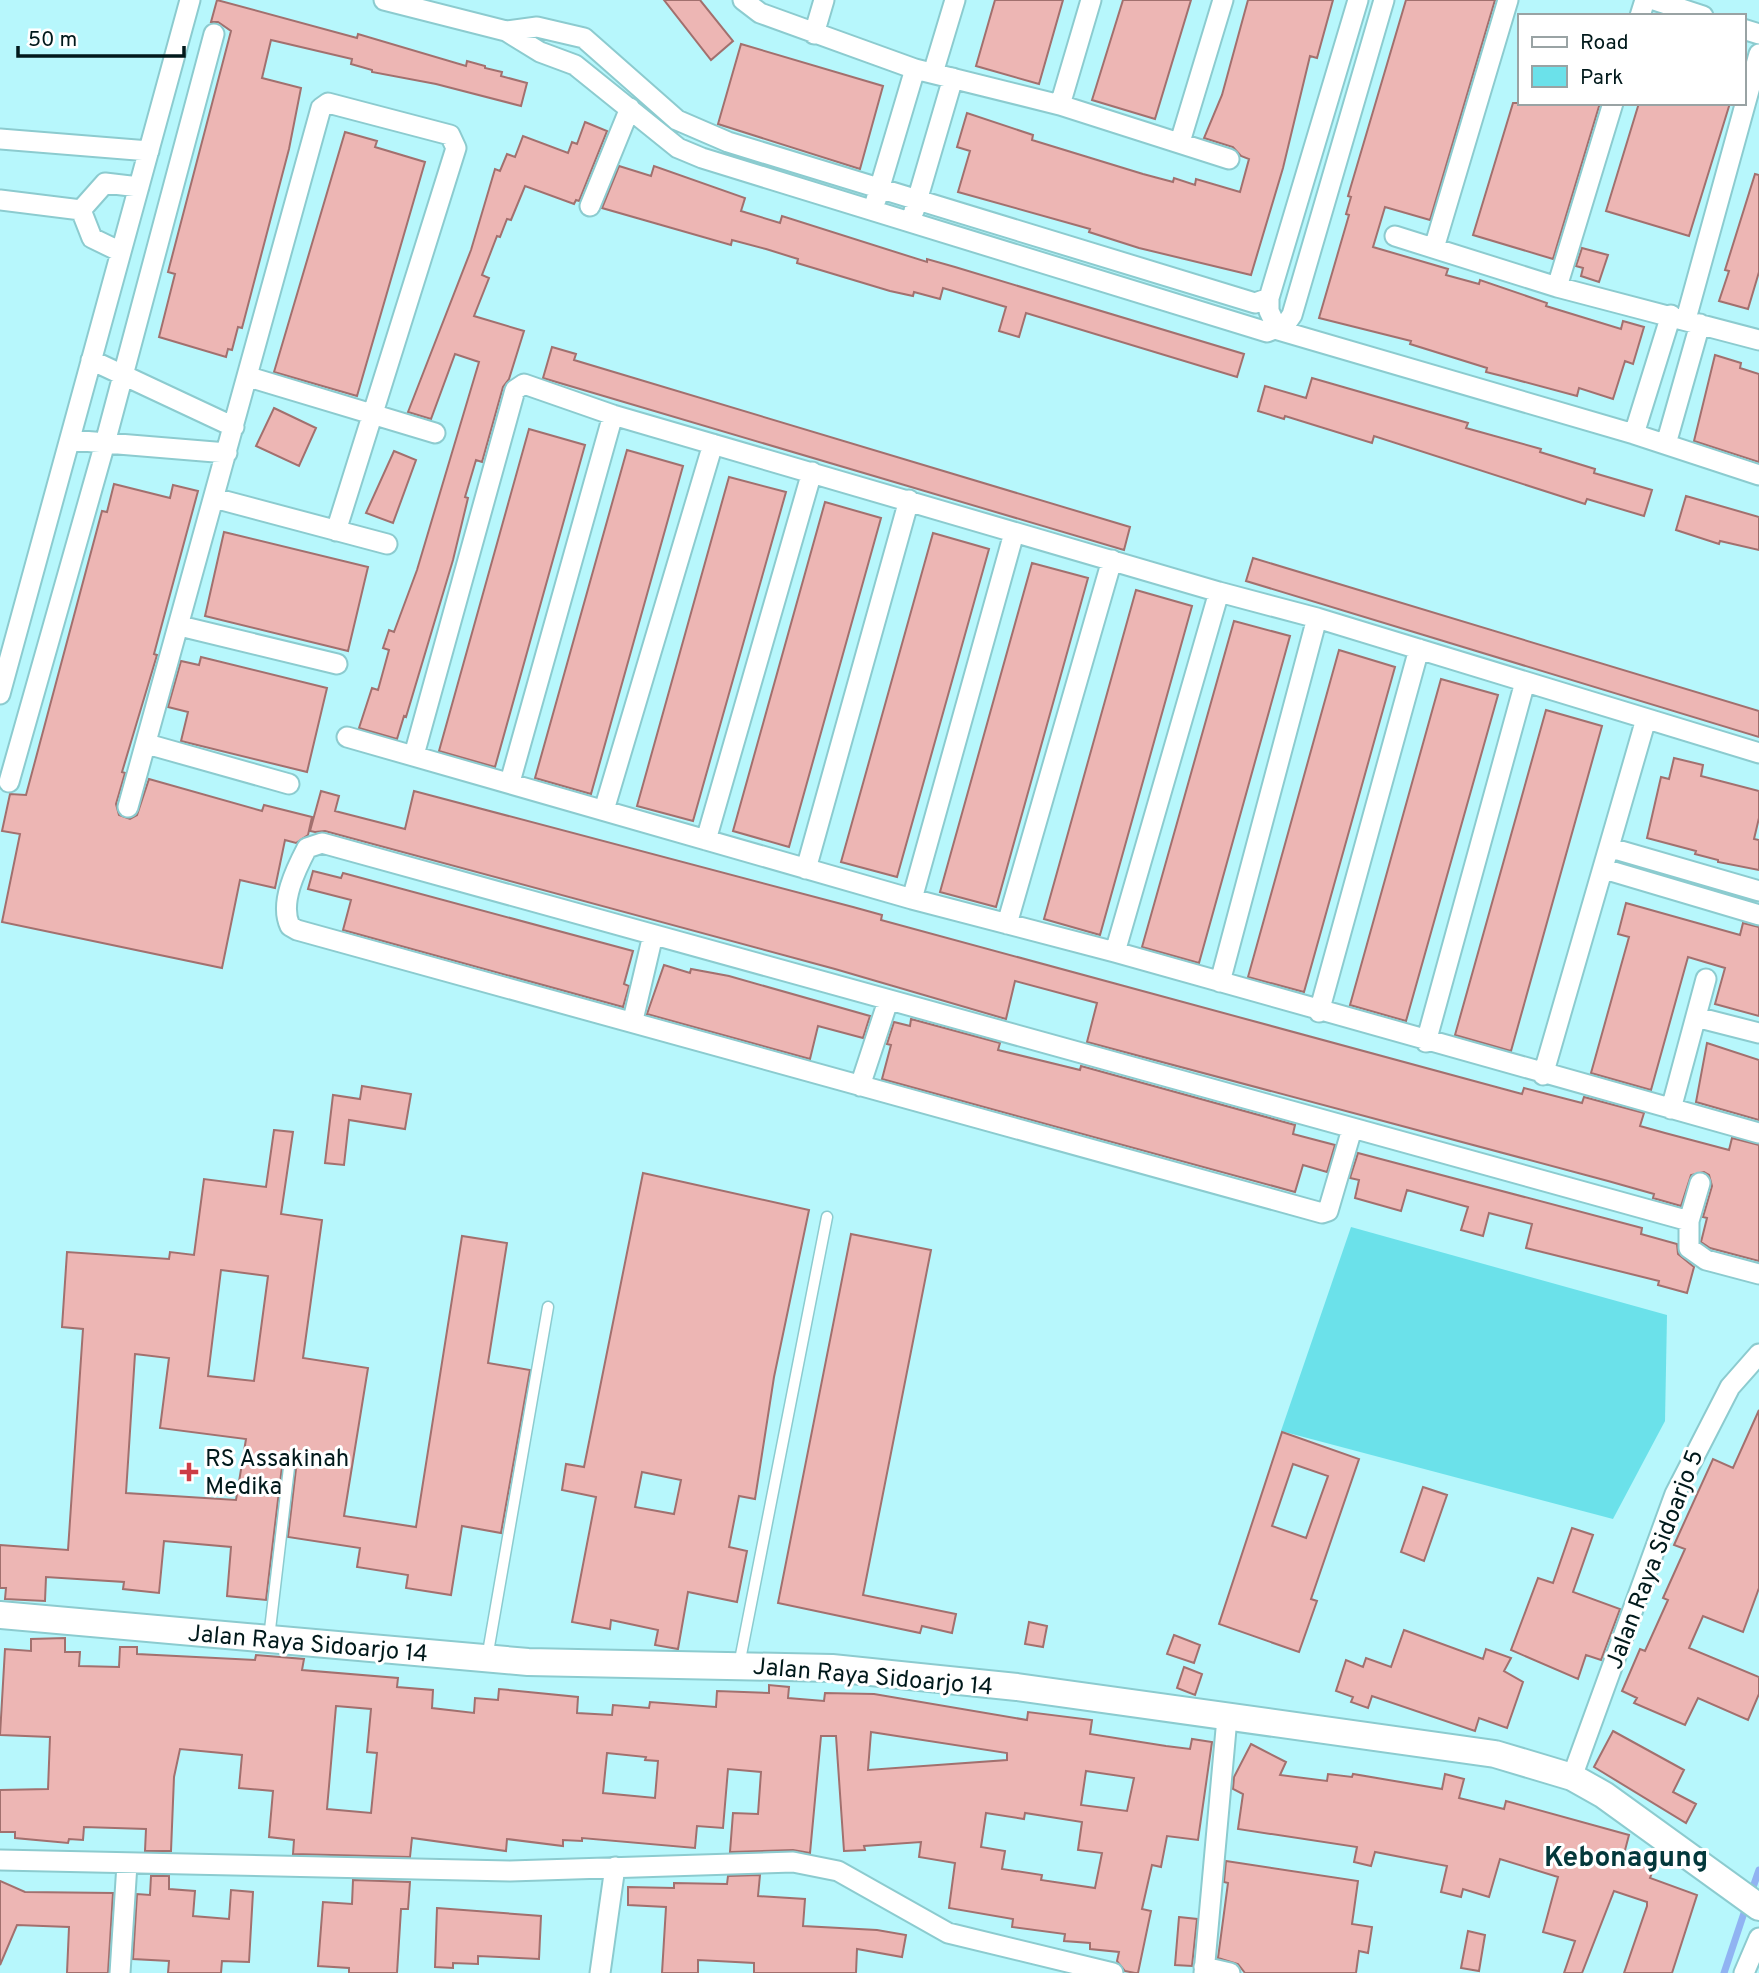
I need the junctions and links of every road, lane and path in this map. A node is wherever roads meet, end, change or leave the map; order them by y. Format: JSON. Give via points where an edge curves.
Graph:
{"nodes":[{"id":1,"x":190,"y":0,"type":"edge"},
{"id":2,"x":384,"y":0,"type":"edge"},
{"id":3,"x":743,"y":0,"type":"edge"},
{"id":4,"x":824,"y":0,"type":"edge"},
{"id":5,"x":955,"y":0,"type":"edge"},
{"id":6,"x":1090,"y":0,"type":"edge"},
{"id":7,"x":1223,"y":0,"type":"edge"},
{"id":8,"x":1358,"y":0,"type":"edge"},
{"id":9,"x":1384,"y":0,"type":"edge"},
{"id":10,"x":1508,"y":0,"type":"edge"},
{"id":11,"x":1654,"y":0,"type":"edge"},
{"id":12,"x":1697,"y":14,"type":"edge"},
{"id":13,"x":506,"y":31,"type":"junction"},
{"id":14,"x":214,"y":34,"type":"dead end"},
{"id":15,"x":814,"y":34,"type":"junction"},
{"id":16,"x":1759,"y":54,"type":"edge"},
{"id":17,"x":924,"y":71,"type":"junction"},
{"id":18,"x":953,"y":78,"type":"junction"},
{"id":19,"x":1060,"y":105,"type":"junction"},
{"id":20,"x":1612,"y":105,"type":"edge"},
{"id":21,"x":1745,"y":105,"type":"edge"},
{"id":22,"x":1745,"y":105,"type":"edge"},
{"id":23,"x":630,"y":108,"type":"junction"},
{"id":24,"x":672,"y":116,"type":"junction"},
{"id":25,"x":663,"y":137,"type":"junction"},
{"id":26,"x":0,"y":139,"type":"edge"},
{"id":27,"x":1180,"y":142,"type":"junction"},
{"id":28,"x":149,"y":151,"type":"junction"},
{"id":29,"x":1310,"y":158,"type":"junction"},
{"id":30,"x":1229,"y":159,"type":"dead end"},
{"id":31,"x":1335,"y":166,"type":"junction"},
{"id":32,"x":139,"y":187,"type":"junction"},
{"id":33,"x":880,"y":190,"type":"junction"},
{"id":34,"x":0,"y":200,"type":"edge"},
{"id":35,"x":917,"y":200,"type":"junction"},
{"id":36,"x":590,"y":206,"type":"dead end"},
{"id":37,"x":81,"y":211,"type":"junction"},
{"id":38,"x":873,"y":211,"type":"junction"},
{"id":39,"x":911,"y":223,"type":"junction"},
{"id":40,"x":1395,"y":236,"type":"dead end"},
{"id":41,"x":1434,"y":248,"type":"junction"},
{"id":42,"x":121,"y":252,"type":"junction"},
{"id":43,"x":1557,"y":287,"type":"junction"},
{"id":44,"x":1269,"y":298,"type":"junction"},
{"id":45,"x":1686,"y":319,"type":"junction"},
{"id":46,"x":1278,"y":330,"type":"junction"},
{"id":47,"x":1759,"y":340,"type":"edge"},
{"id":48,"x":91,"y":360,"type":"junction"},
{"id":49,"x":123,"y":375,"type":"junction"},
{"id":50,"x":249,"y":377,"type":"junction"},
{"id":51,"x":375,"y":413,"type":"junction"},
{"id":52,"x":613,"y":415,"type":"junction"},
{"id":53,"x":234,"y":427,"type":"junction"},
{"id":54,"x":435,"y":433,"type":"dead end"},
{"id":55,"x":1634,"y":435,"type":"junction"},
{"id":56,"x":70,"y":440,"type":"junction"},
{"id":57,"x":105,"y":443,"type":"junction"},
{"id":58,"x":713,"y":444,"type":"junction"},
{"id":59,"x":1666,"y":444,"type":"junction"},
{"id":60,"x":227,"y":453,"type":"junction"},
{"id":61,"x":812,"y":472,"type":"junction"},
{"id":62,"x":1759,"y":475,"type":"edge"},
{"id":63,"x":214,"y":498,"type":"junction"},
{"id":64,"x":909,"y":500,"type":"junction"},
{"id":65,"x":336,"y":531,"type":"junction"},
{"id":66,"x":1014,"y":533,"type":"junction"},
{"id":67,"x":387,"y":544,"type":"dead end"},
{"id":68,"x":1112,"y":560,"type":"junction"},
{"id":69,"x":1219,"y":592,"type":"junction"},
{"id":70,"x":1317,"y":618,"type":"junction"},
{"id":71,"x":180,"y":626,"type":"junction"},
{"id":72,"x":1419,"y":649,"type":"junction"},
{"id":73,"x":338,"y":664,"type":"dead end"},
{"id":74,"x":1525,"y":682,"type":"junction"},
{"id":75,"x":0,"y":694,"type":"edge"},
{"id":76,"x":1646,"y":719,"type":"junction"},
{"id":77,"x":346,"y":737,"type":"dead end"},
{"id":78,"x":147,"y":744,"type":"junction"},
{"id":79,"x":1759,"y":753,"type":"edge"},
{"id":80,"x":414,"y":755,"type":"junction"},
{"id":81,"x":9,"y":782,"type":"dead end"},
{"id":82,"x":510,"y":782,"type":"junction"},
{"id":83,"x":289,"y":785,"type":"dead end"},
{"id":84,"x":128,"y":807,"type":"dead end"},
{"id":85,"x":604,"y":810,"type":"junction"},
{"id":86,"x":706,"y":840,"type":"junction"},
{"id":87,"x":1611,"y":848,"type":"junction"},
{"id":88,"x":806,"y":869,"type":"junction"},
{"id":89,"x":1604,"y":869,"type":"junction"},
{"id":90,"x":1759,"y":891,"type":"edge"},
{"id":91,"x":912,"y":900,"type":"junction"},
{"id":92,"x":1759,"y":915,"type":"edge"},
{"id":93,"x":1007,"y":924,"type":"junction"},
{"id":94,"x":653,"y":935,"type":"junction"},
{"id":95,"x":1115,"y":952,"type":"junction"},
{"id":96,"x":1706,"y":979,"type":"dead end"},
{"id":97,"x":1220,"y":982,"type":"junction"},
{"id":98,"x":888,"y":1001,"type":"junction"},
{"id":99,"x":1319,"y":1012,"type":"junction"},
{"id":100,"x":1696,"y":1017,"type":"junction"},
{"id":101,"x":633,"y":1020,"type":"junction"},
{"id":102,"x":1759,"y":1033,"type":"edge"},
{"id":103,"x":1426,"y":1042,"type":"junction"},
{"id":104,"x":1543,"y":1075,"type":"junction"},
{"id":105,"x":860,"y":1086,"type":"junction"},
{"id":106,"x":1671,"y":1109,"type":"junction"},
{"id":107,"x":1352,"y":1129,"type":"junction"},
{"id":108,"x":1759,"y":1133,"type":"edge"},
{"id":109,"x":1700,"y":1183,"type":"dead end"},
{"id":110,"x":827,"y":1217,"type":"dead end"},
{"id":111,"x":1689,"y":1222,"type":"junction"},
{"id":112,"x":1759,"y":1274,"type":"edge"},
{"id":113,"x":548,"y":1307,"type":"dead end"},
{"id":114,"x":1759,"y":1354,"type":"edge"},
{"id":115,"x":290,"y":1460,"type":"dead end"},
{"id":116,"x":0,"y":1615,"type":"edge"},
{"id":117,"x":268,"y":1639,"type":"junction"},
{"id":118,"x":487,"y":1659,"type":"junction"},
{"id":119,"x":739,"y":1665,"type":"junction"},
{"id":120,"x":1227,"y":1718,"type":"junction"},
{"id":121,"x":1572,"y":1777,"type":"junction"},
{"id":122,"x":0,"y":1860,"type":"edge"},
{"id":123,"x":127,"y":1864,"type":"junction"},
{"id":124,"x":615,"y":1867,"type":"junction"},
{"id":125,"x":1758,"y":1907,"type":"edge"},
{"id":126,"x":1759,"y":1938,"type":"edge"},
{"id":127,"x":1204,"y":1970,"type":"edge"},
{"id":128,"x":120,"y":1973,"type":"edge"},
{"id":129,"x":600,"y":1973,"type":"edge"},
{"id":130,"x":1113,"y":1973,"type":"edge"},
{"id":131,"x":1230,"y":1973,"type":"edge"},
{"id":132,"x":1744,"y":1973,"type":"edge"}],
"edges":[{"from":1,"to":28,"type":"street"},
{"from":2,"to":13,"type":"street"},
{"from":3,"to":15,"type":"street","via":[[760,13]]},
{"from":4,"to":15,"type":"street"},
{"from":5,"to":17,"type":"street"},
{"from":6,"to":19,"type":"street"},
{"from":7,"to":27,"type":"street"},
{"from":8,"to":29,"type":"street"},
{"from":9,"to":31,"type":"street"},
{"from":10,"to":41,"type":"street"},
{"from":11,"to":12,"type":"street"},
{"from":13,"to":23,"type":"street","via":[[540,52],[575,65]]},
{"from":13,"to":24,"type":"street","via":[[537,27],[584,38]]},
{"from":14,"to":49,"type":"street"},
{"from":15,"to":17,"type":"street"},
{"from":16,"to":22,"type":"street"},
{"from":17,"to":18,"type":"street"},
{"from":17,"to":33,"type":"street"},
{"from":18,"to":19,"type":"street"},
{"from":18,"to":35,"type":"street"},
{"from":19,"to":27,"type":"street"},
{"from":20,"to":43,"type":"street"},
{"from":21,"to":45,"type":"street"},
{"from":23,"to":25,"type":"street"},
{"from":23,"to":36,"type":"street"},
{"from":24,"to":25,"type":"street"},
{"from":24,"to":33,"type":"street","via":[[728,142]]},
{"from":25,"to":38,"type":"street","via":[[702,158]]},
{"from":26,"to":28,"type":"street"},
{"from":27,"to":30,"type":"street"},
{"from":28,"to":32,"type":"street"},
{"from":29,"to":31,"type":"street"},
{"from":29,"to":44,"type":"street"},
{"from":31,"to":46,"type":"street","via":[[1292,315]]},
{"from":32,"to":37,"type":"street","via":[[105,183]]},
{"from":32,"to":42,"type":"street"},
{"from":33,"to":35,"type":"street"},
{"from":33,"to":38,"type":"street"},
{"from":34,"to":37,"type":"street"},
{"from":35,"to":39,"type":"street"},
{"from":35,"to":44,"type":"street","via":[[1255,303]]},
{"from":37,"to":42,"type":"street","via":[[92,238]]},
{"from":38,"to":39,"type":"street"},
{"from":39,"to":46,"type":"street","via":[[1257,331]]},
{"from":40,"to":41,"type":"street"},
{"from":41,"to":43,"type":"street"},
{"from":42,"to":48,"type":"street"},
{"from":43,"to":45,"type":"street"},
{"from":44,"to":46,"type":"street","via":[[1269,311]]},
{"from":45,"to":47,"type":"street"},
{"from":45,"to":55,"type":"street"},
{"from":45,"to":59,"type":"street"},
{"from":46,"to":55,"type":"street"},
{"from":48,"to":49,"type":"street"},
{"from":48,"to":56,"type":"street"},
{"from":49,"to":53,"type":"street"},
{"from":49,"to":57,"type":"street"},
{"from":50,"to":51,"type":"street"},
{"from":50,"to":51,"type":"street","via":[[324,104],[450,135],[456,148]]},
{"from":50,"to":53,"type":"street"},
{"from":51,"to":54,"type":"street"},
{"from":51,"to":65,"type":"street"},
{"from":52,"to":58,"type":"street"},
{"from":52,"to":80,"type":"street","via":[[524,384],[515,390]]},
{"from":52,"to":82,"type":"street"},
{"from":53,"to":60,"type":"street"},
{"from":55,"to":59,"type":"street"},
{"from":56,"to":57,"type":"street"},
{"from":56,"to":75,"type":"street"},
{"from":57,"to":60,"type":"street"},
{"from":57,"to":81,"type":"street"},
{"from":58,"to":61,"type":"street"},
{"from":58,"to":85,"type":"street"},
{"from":59,"to":62,"type":"street"},
{"from":60,"to":63,"type":"street"},
{"from":61,"to":64,"type":"street"},
{"from":61,"to":86,"type":"street"},
{"from":63,"to":65,"type":"street"},
{"from":63,"to":71,"type":"street"},
{"from":64,"to":66,"type":"street"},
{"from":64,"to":88,"type":"street"},
{"from":65,"to":67,"type":"street"},
{"from":66,"to":68,"type":"street"},
{"from":66,"to":91,"type":"street"},
{"from":68,"to":69,"type":"street"},
{"from":68,"to":93,"type":"street"},
{"from":69,"to":70,"type":"street"},
{"from":69,"to":95,"type":"street"},
{"from":70,"to":72,"type":"street"},
{"from":70,"to":97,"type":"street"},
{"from":71,"to":73,"type":"street"},
{"from":71,"to":78,"type":"street"},
{"from":72,"to":74,"type":"street"},
{"from":72,"to":99,"type":"street"},
{"from":74,"to":76,"type":"street"},
{"from":74,"to":103,"type":"street"},
{"from":76,"to":79,"type":"street"},
{"from":76,"to":87,"type":"street"},
{"from":77,"to":80,"type":"street"},
{"from":78,"to":83,"type":"street"},
{"from":78,"to":84,"type":"street"},
{"from":80,"to":82,"type":"street"},
{"from":82,"to":85,"type":"street"},
{"from":85,"to":86,"type":"street"},
{"from":86,"to":88,"type":"street"},
{"from":87,"to":89,"type":"street"},
{"from":87,"to":90,"type":"street"},
{"from":88,"to":91,"type":"street"},
{"from":89,"to":92,"type":"street"},
{"from":89,"to":104,"type":"street"},
{"from":91,"to":93,"type":"street"},
{"from":93,"to":95,"type":"street"},
{"from":94,"to":98,"type":"street"},
{"from":94,"to":101,"type":"street"},
{"from":94,"to":101,"type":"street","via":[[322,843],[307,848],[286,907],[290,926],[297,930]]},
{"from":95,"to":97,"type":"street"},
{"from":96,"to":100,"type":"street"},
{"from":97,"to":99,"type":"street"},
{"from":98,"to":105,"type":"street"},
{"from":98,"to":107,"type":"street"},
{"from":99,"to":103,"type":"street"},
{"from":100,"to":102,"type":"street"},
{"from":100,"to":106,"type":"street"},
{"from":101,"to":105,"type":"street"},
{"from":103,"to":104,"type":"street"},
{"from":104,"to":106,"type":"street"},
{"from":105,"to":107,"type":"street","via":[[1322,1213],[1328,1211]]},
{"from":106,"to":108,"type":"street"},
{"from":107,"to":111,"type":"street"},
{"from":109,"to":111,"type":"street"},
{"from":110,"to":119,"type":"lane"},
{"from":111,"to":112,"type":"street","via":[[1689,1248],[1694,1254]]},
{"from":113,"to":118,"type":"lane"},
{"from":114,"to":121,"type":"street","name":"Jalan Raya Sidoarjo 5","via":[[1730,1387],[1679,1485]]},
{"from":115,"to":117,"type":"lane"},
{"from":116,"to":117,"type":"main road","name":"Jalan Raya Sidoarjo 14"},
{"from":117,"to":118,"type":"main road","name":"Jalan Raya Sidoarjo 14"},
{"from":118,"to":119,"type":"main road","name":"Jalan Raya Sidoarjo 14","via":[[632,1666]]},
{"from":119,"to":120,"type":"main road","name":"Jalan Raya Sidoarjo 14","via":[[916,1676]]},
{"from":120,"to":121,"type":"main road","name":"Jalan Raya Sidoarjo 14","via":[[1495,1754]]},
{"from":120,"to":127,"type":"street"},
{"from":121,"to":125,"type":"main road","name":"Jalan Raya Sidoarjo 14","via":[[1604,1795]]},
{"from":122,"to":123,"type":"street"},
{"from":123,"to":124,"type":"street","via":[[510,1871]]},
{"from":123,"to":128,"type":"street"},
{"from":124,"to":129,"type":"street"},
{"from":124,"to":130,"type":"street","via":[[816,1865],[838,1871],[948,1933]]},
{"from":126,"to":132,"type":"street"},
{"from":127,"to":131,"type":"street"}]}
